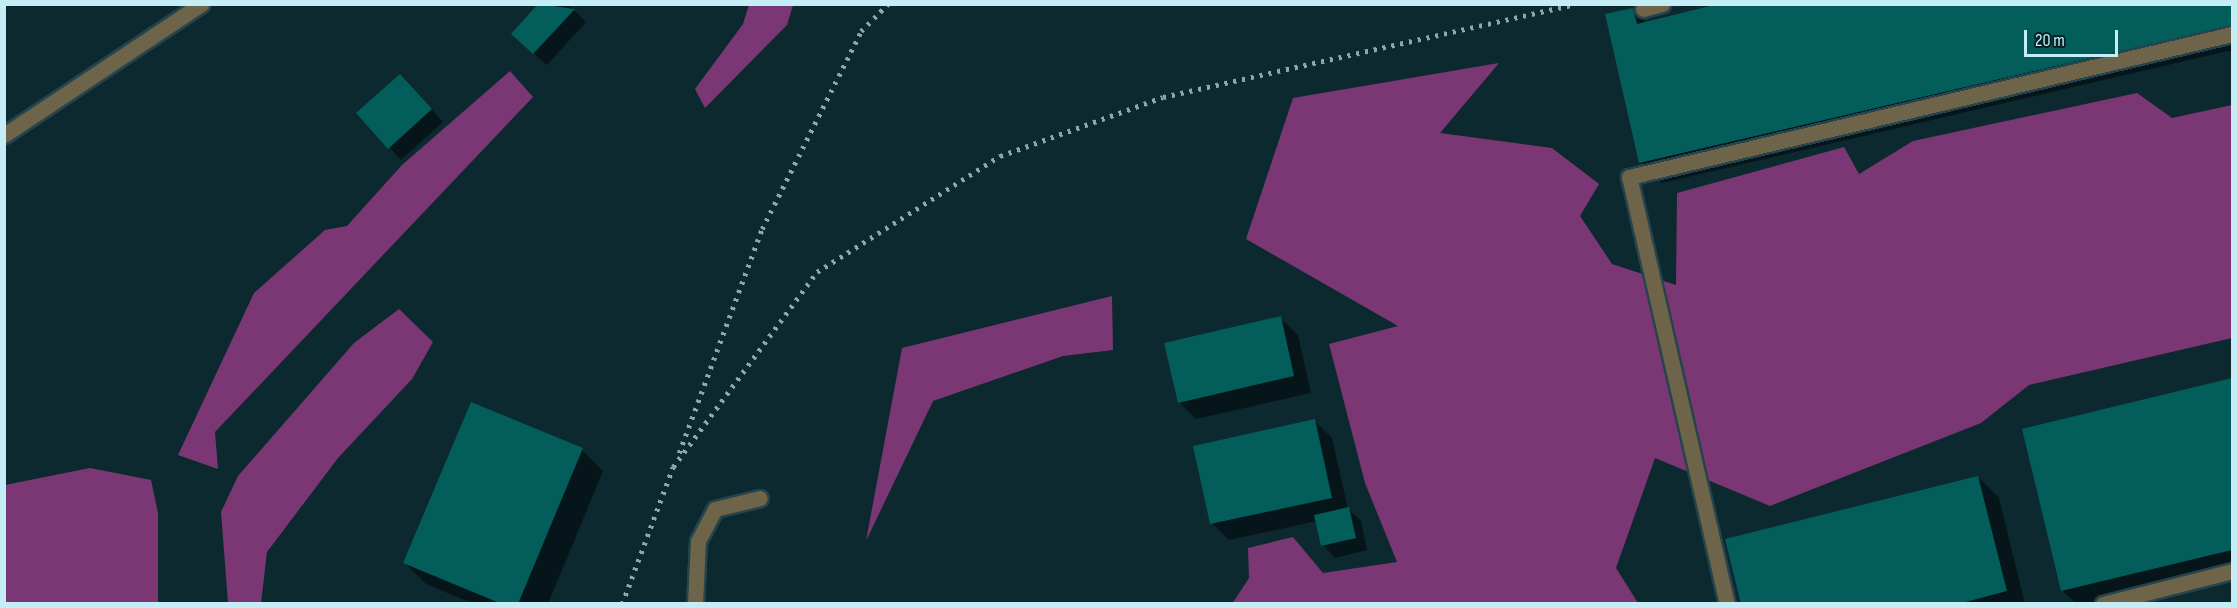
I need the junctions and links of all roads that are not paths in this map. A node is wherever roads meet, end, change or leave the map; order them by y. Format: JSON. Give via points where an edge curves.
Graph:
{"nodes":[{"id":1,"x":201,"y":4,"type":"edge"},
{"id":2,"x":1662,"y":4,"type":"edge"},
{"id":3,"x":1643,"y":9,"type":"dead end"},
{"id":4,"x":2232,"y":34,"type":"edge"},
{"id":5,"x":4,"y":135,"type":"edge"},
{"id":6,"x":760,"y":498,"type":"dead end"},
{"id":7,"x":2232,"y":571,"type":"edge"},
{"id":8,"x":695,"y":603,"type":"edge"},
{"id":9,"x":1727,"y":603,"type":"edge"},
{"id":10,"x":2103,"y":603,"type":"edge"}],
"edges":[{"from":1,"to":5,"type":"lane"},
{"from":2,"to":3,"type":"lane"},
{"from":4,"to":9,"type":"lane","via":[[1629,177]]},
{"from":6,"to":8,"type":"lane","via":[[715,509],[698,541]]},
{"from":7,"to":10,"type":"lane"}]}
